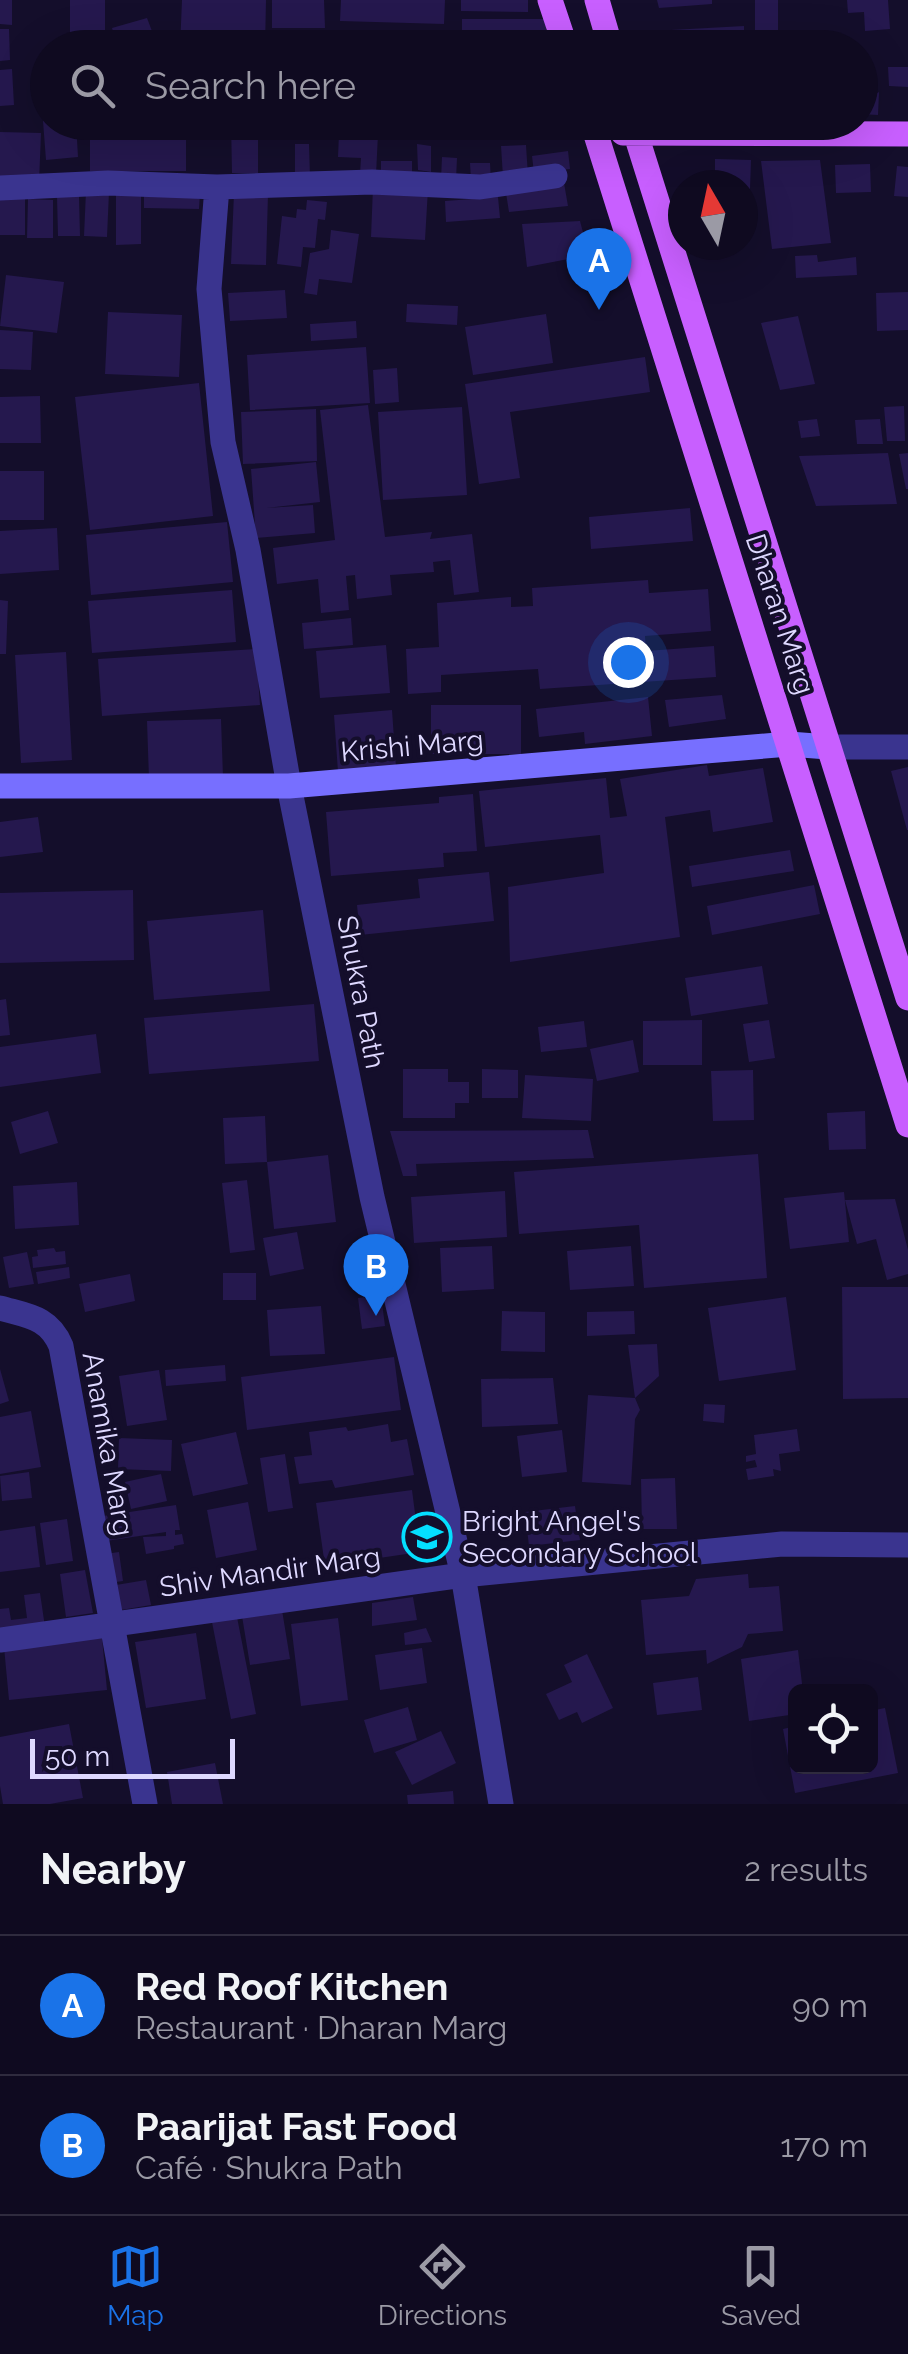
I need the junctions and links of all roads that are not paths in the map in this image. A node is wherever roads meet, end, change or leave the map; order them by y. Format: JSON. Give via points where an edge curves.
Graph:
{"nodes":[{"id":1,"x":550,"y":0,"type":"edge"},
{"id":2,"x":597,"y":0,"type":"edge"},
{"id":3,"x":560,"y":30,"type":"edge"},
{"id":4,"x":605,"y":30,"type":"edge"},
{"id":5,"x":878,"y":133,"type":"edge"},
{"id":6,"x":908,"y":134,"type":"edge"},
{"id":7,"x":597,"y":140,"type":"edge"},
{"id":8,"x":638,"y":140,"type":"edge"},
{"id":9,"x":555,"y":176,"type":"dead end"},
{"id":10,"x":217,"y":186,"type":"junction"},
{"id":11,"x":0,"y":188,"type":"edge"},
{"id":12,"x":789,"y":744,"type":"junction"},
{"id":13,"x":828,"y":747,"type":"junction"},
{"id":14,"x":908,"y":747,"type":"edge"},
{"id":15,"x":0,"y":786,"type":"edge"},
{"id":16,"x":289,"y":786,"type":"junction"},
{"id":17,"x":908,"y":998,"type":"edge"},
{"id":18,"x":908,"y":1125,"type":"edge"},
{"id":19,"x":0,"y":1308,"type":"edge"},
{"id":20,"x":908,"y":1545,"type":"edge"},
{"id":21,"x":463,"y":1575,"type":"junction"},
{"id":22,"x":110,"y":1625,"type":"junction"},
{"id":23,"x":0,"y":1640,"type":"edge"},
{"id":24,"x":145,"y":1804,"type":"edge"},
{"id":25,"x":501,"y":1804,"type":"edge"}],
"edges":[{"from":1,"to":3,"type":"main road"},
{"from":2,"to":4,"type":"main road"},
{"from":5,"to":6,"type":"main road"},
{"from":7,"to":12,"type":"main road","name":"Dharan Marg"},
{"from":8,"to":13,"type":"main road","name":"Dharan Marg"},
{"from":9,"to":10,"type":"street","via":[[480,188],[372,182]]},
{"from":10,"to":11,"type":"street"},
{"from":10,"to":16,"type":"street","name":"Shukra Path","via":[[209,288],[222,442]]},
{"from":12,"to":13,"type":"street","name":"Krishi Marg"},
{"from":12,"to":16,"type":"street","name":"Krishi Marg"},
{"from":12,"to":18,"type":"main road","name":"Dharan Marg"},
{"from":13,"to":14,"type":"street"},
{"from":13,"to":17,"type":"main road","name":"Dharan Marg"},
{"from":15,"to":16,"type":"street","name":"Krishi Marg"},
{"from":16,"to":21,"type":"street","name":"Shukra Path","via":[[372,1197]]},
{"from":19,"to":22,"type":"street","name":"Anamika Marg","via":[[44,1320],[61,1346]]},
{"from":20,"to":21,"type":"street","name":"Shiv Mandir Marg","via":[[782,1544]]},
{"from":21,"to":22,"type":"street","name":"Shiv Mandir Marg"},
{"from":21,"to":25,"type":"street","name":"Shukra Path"},
{"from":22,"to":23,"type":"street","name":"Shiv Mandir Marg"},
{"from":22,"to":24,"type":"street","name":"Anamika Marg"}]}
